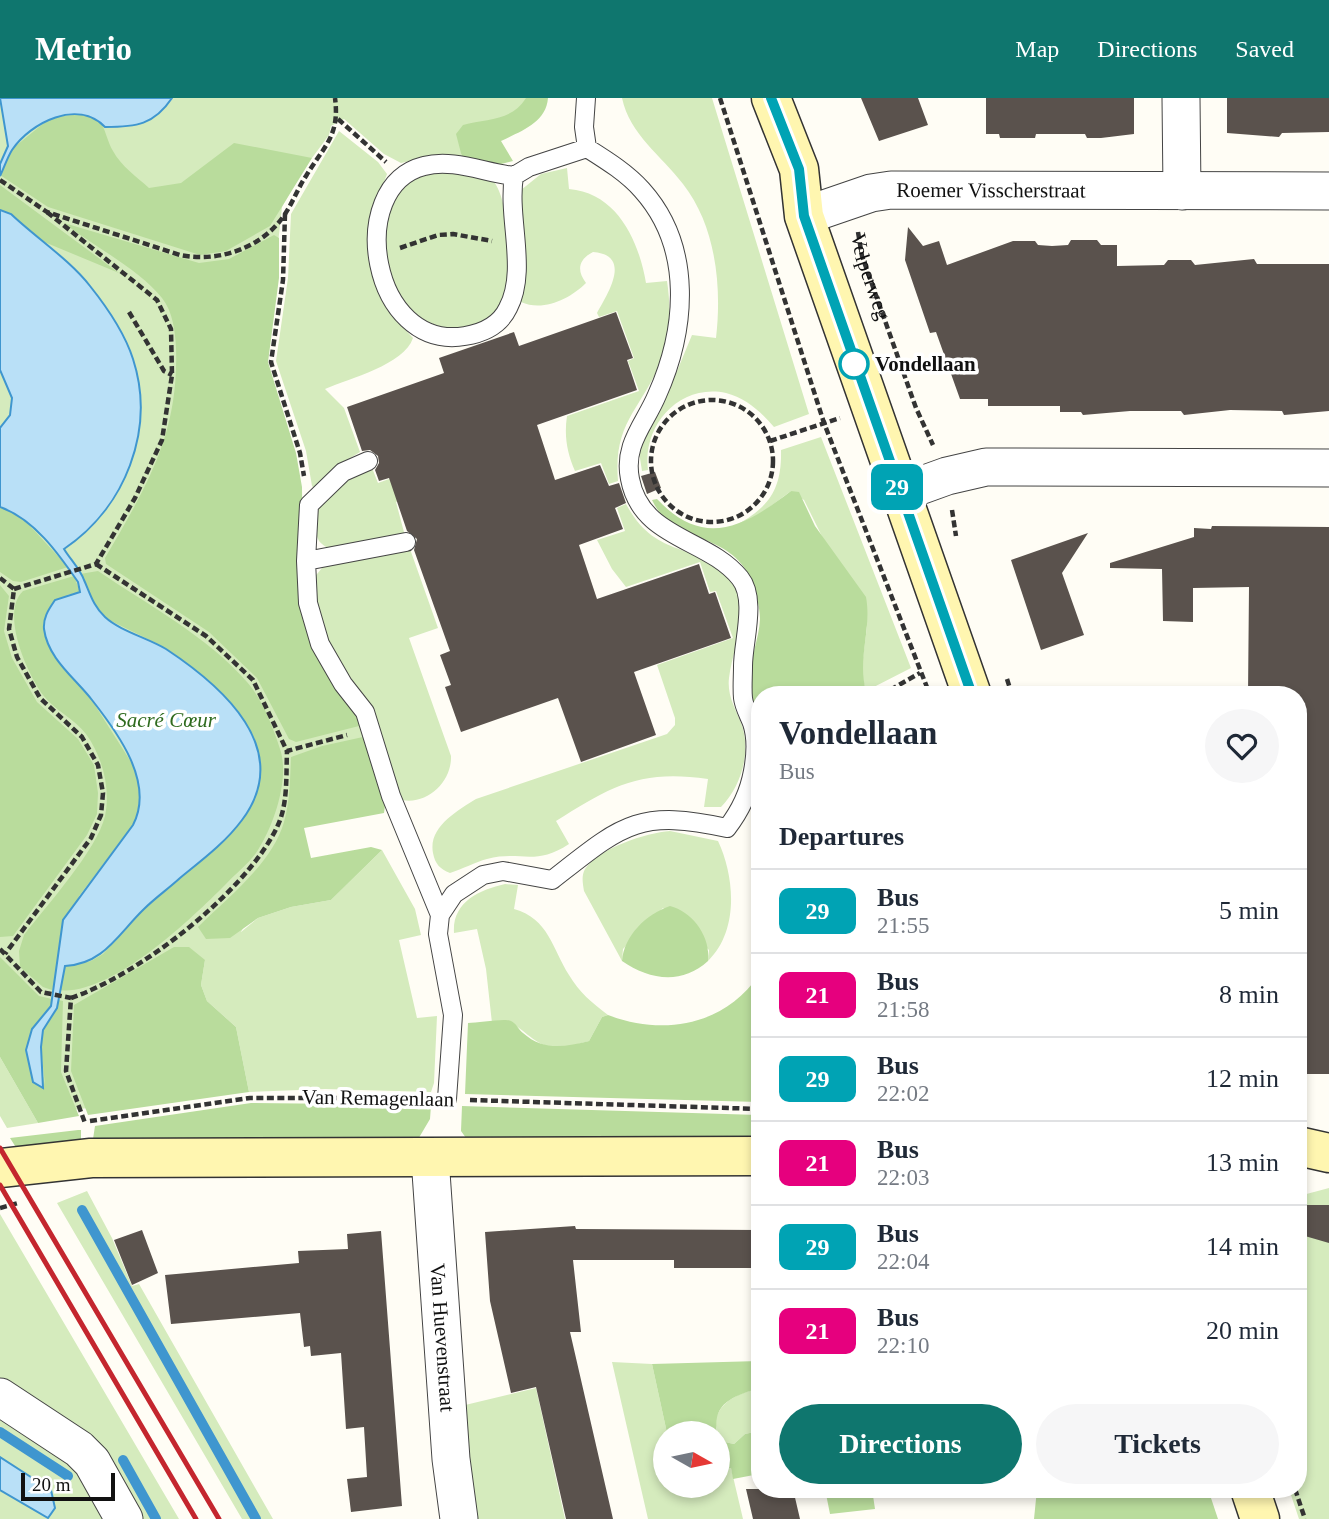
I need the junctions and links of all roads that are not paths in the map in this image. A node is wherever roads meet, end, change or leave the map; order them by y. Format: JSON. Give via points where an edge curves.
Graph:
{"nodes":[{"id":1,"x":586,"y":98,"type":"edge"},
{"id":2,"x":750,"y":98,"type":"edge"},
{"id":3,"x":771,"y":98,"type":"edge"},
{"id":4,"x":1181,"y":98,"type":"edge"},
{"id":5,"x":587,"y":148,"type":"junction"},
{"id":6,"x":514,"y":176,"type":"junction"},
{"id":7,"x":1182,"y":191,"type":"junction"},
{"id":8,"x":1329,"y":191,"type":"edge"},
{"id":9,"x":804,"y":216,"type":"junction"},
{"id":10,"x":368,"y":461,"type":"dead end"},
{"id":11,"x":1329,"y":468,"type":"edge"},
{"id":12,"x":900,"y":493,"type":"junction"},
{"id":13,"x":406,"y":542,"type":"dead end"},
{"id":14,"x":306,"y":561,"type":"junction"},
{"id":15,"x":969,"y":686,"type":"edge"},
{"id":16,"x":751,"y":725,"type":"edge"},
{"id":17,"x":751,"y":779,"type":"edge"},
{"id":18,"x":440,"y":915,"type":"junction"},
{"id":19,"x":447,"y":1099,"type":"road end"},
{"id":20,"x":751,"y":1156,"type":"edge"},
{"id":21,"x":430,"y":1158,"type":"junction"},
{"id":22,"x":0,"y":1168,"type":"edge"},
{"id":23,"x":0,"y":1396,"type":"edge"},
{"id":24,"x":1253,"y":1498,"type":"edge"},
{"id":25,"x":124,"y":1519,"type":"edge"},
{"id":26,"x":459,"y":1519,"type":"edge"},
{"id":27,"x":1260,"y":1519,"type":"edge"}],
"edges":[{"from":1,"to":5,"type":"lane"},
{"from":2,"to":9,"type":"main road","name":"Velperweg","via":[[749,111],[773,177]]},
{"from":3,"to":9,"type":"main road","name":"Velperweg","via":[[799,169]]},
{"from":4,"to":7,"type":"street"},
{"from":5,"to":6,"type":"lane"},
{"from":5,"to":16,"type":"lane","via":[[643,191],[677,257],[679,329],[656,398],[630,450],[629,477],[649,518],[667,533],[723,559],[743,581],[749,619],[743,700]]},
{"from":6,"to":6,"type":"lane","via":[[440,164],[424,166],[402,177],[384,202],[379,246],[385,287],[394,306],[420,328],[457,337],[480,333],[497,323],[509,308],[516,269],[511,203]]},
{"from":7,"to":8,"type":"street","name":"Roemer Visscherstraat"},
{"from":7,"to":9,"type":"street","name":"Roemer Visscherstraat","via":[[891,190]]},
{"from":9,"to":12,"type":"main road","name":"Velperweg"},
{"from":10,"to":14,"type":"lane","via":[[343,472],[309,505]]},
{"from":11,"to":12,"type":"street","via":[[986,467]]},
{"from":12,"to":15,"type":"main road","name":"Velperweg"},
{"from":13,"to":14,"type":"lane"},
{"from":14,"to":18,"type":"lane","via":[[308,603],[320,643],[365,712],[391,796]]},
{"from":17,"to":18,"type":"lane","via":[[742,808],[727,828],[692,820],[647,820],[597,845],[552,880],[503,871],[483,875],[454,894]]},
{"from":18,"to":19,"type":"lane","via":[[438,934],[453,1015]]},
{"from":20,"to":21,"type":"main road"},
{"from":21,"to":22,"type":"main road","via":[[88,1140]]},
{"from":21,"to":26,"type":"street","name":"Van Huevenstraat"},
{"from":23,"to":25,"type":"street","via":[[86,1455]]},
{"from":24,"to":27,"type":"main road"}]}
